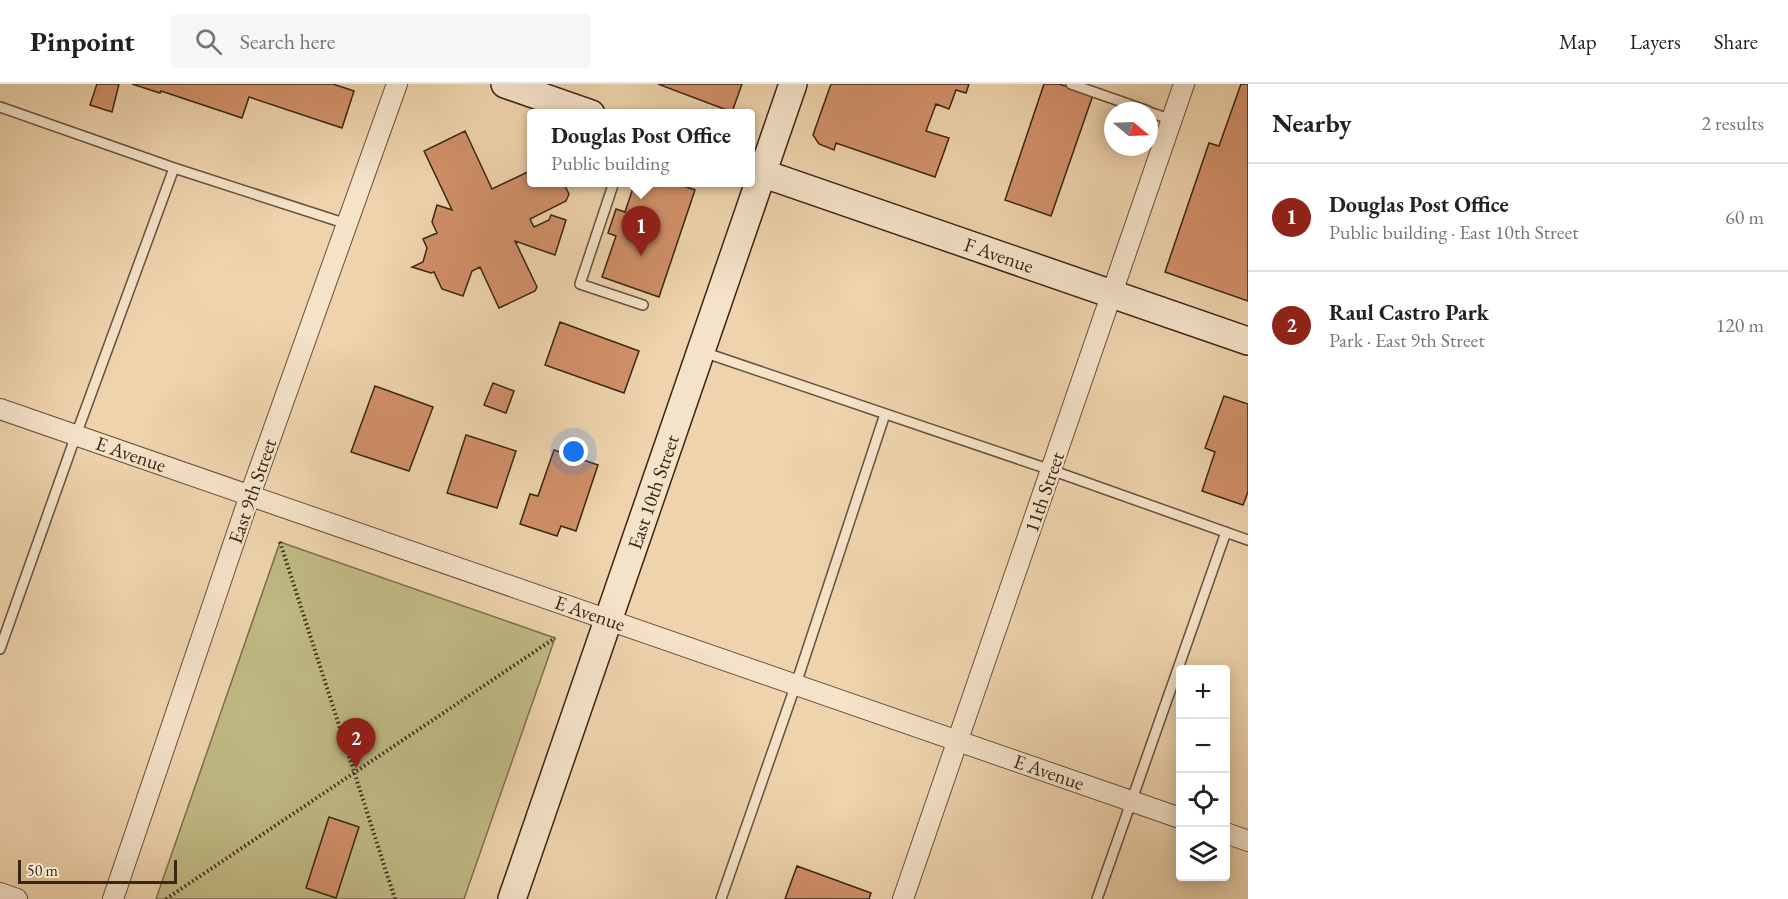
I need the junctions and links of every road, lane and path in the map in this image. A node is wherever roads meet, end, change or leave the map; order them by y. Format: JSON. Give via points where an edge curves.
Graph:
{"nodes":[{"id":1,"x":397,"y":84,"type":"edge"},
{"id":2,"x":505,"y":84,"type":"edge"},
{"id":3,"x":793,"y":84,"type":"edge"},
{"id":4,"x":1071,"y":84,"type":"edge"},
{"id":5,"x":1184,"y":84,"type":"edge"},
{"id":6,"x":1122,"y":102,"type":"edge"},
{"id":7,"x":0,"y":107,"type":"edge"},
{"id":8,"x":577,"y":109,"type":"edge"},
{"id":9,"x":1158,"y":115,"type":"edge"},
{"id":10,"x":1172,"y":120,"type":"junction"},
{"id":11,"x":174,"y":168,"type":"junction"},
{"id":12,"x":757,"y":171,"type":"edge"},
{"id":13,"x":613,"y":187,"type":"edge"},
{"id":14,"x":752,"y":187,"type":"edge"},
{"id":15,"x":347,"y":224,"type":"junction"},
{"id":16,"x":1112,"y":294,"type":"junction"},
{"id":17,"x":643,"y":305,"type":"dead end"},
{"id":18,"x":1248,"y":341,"type":"edge"},
{"id":19,"x":701,"y":351,"type":"junction"},
{"id":20,"x":0,"y":409,"type":"edge"},
{"id":21,"x":885,"y":414,"type":"junction"},
{"id":22,"x":76,"y":435,"type":"junction"},
{"id":23,"x":1051,"y":470,"type":"junction"},
{"id":24,"x":250,"y":495,"type":"junction"},
{"id":25,"x":1226,"y":532,"type":"junction"},
{"id":26,"x":1248,"y":540,"type":"edge"},
{"id":27,"x":280,"y":542,"type":"dead end"},
{"id":28,"x":609,"y":620,"type":"junction"},
{"id":29,"x":555,"y":638,"type":"dead end"},
{"id":30,"x":0,"y":649,"type":"edge"},
{"id":31,"x":796,"y":684,"type":"junction"},
{"id":32,"x":958,"y":740,"type":"junction"},
{"id":33,"x":354,"y":772,"type":"junction"},
{"id":34,"x":1131,"y":801,"type":"junction"},
{"id":35,"x":1176,"y":817,"type":"edge"},
{"id":36,"x":1230,"y":834,"type":"edge"},
{"id":37,"x":1248,"y":841,"type":"edge"},
{"id":38,"x":0,"y":893,"type":"edge"},
{"id":39,"x":17,"y":899,"type":"edge"},
{"id":40,"x":113,"y":899,"type":"edge"},
{"id":41,"x":166,"y":899,"type":"edge"},
{"id":42,"x":394,"y":899,"type":"edge"},
{"id":43,"x":513,"y":899,"type":"edge"},
{"id":44,"x":721,"y":899,"type":"edge"},
{"id":45,"x":903,"y":899,"type":"edge"},
{"id":46,"x":1097,"y":899,"type":"edge"}],
"edges":[{"from":1,"to":15,"type":"street","name":"East 9th Street"},
{"from":2,"to":8,"type":"main road"},
{"from":3,"to":12,"type":"main road","name":"East 10th Street"},
{"from":4,"to":6,"type":"lane"},
{"from":5,"to":10,"type":"street","name":"11th Street"},
{"from":7,"to":11,"type":"lane"},
{"from":9,"to":10,"type":"lane"},
{"from":10,"to":16,"type":"street","name":"11th Street"},
{"from":11,"to":15,"type":"lane"},
{"from":11,"to":22,"type":"lane"},
{"from":12,"to":16,"type":"main road","name":"F Avenue"},
{"from":13,"to":17,"type":"lane","via":[[580,284]]},
{"from":14,"to":19,"type":"main road","name":"East 10th Street"},
{"from":15,"to":24,"type":"street","name":"East 9th Street"},
{"from":16,"to":18,"type":"main road","name":"F Avenue"},
{"from":16,"to":23,"type":"street","name":"11th Street"},
{"from":19,"to":21,"type":"lane"},
{"from":19,"to":28,"type":"main road","name":"East 10th Street"},
{"from":20,"to":22,"type":"street","name":"E Avenue"},
{"from":21,"to":23,"type":"lane"},
{"from":21,"to":31,"type":"lane"},
{"from":22,"to":24,"type":"street","name":"E Avenue"},
{"from":22,"to":30,"type":"lane"},
{"from":23,"to":25,"type":"lane"},
{"from":23,"to":32,"type":"street","name":"11th Street"},
{"from":24,"to":28,"type":"street","name":"E Avenue"},
{"from":24,"to":40,"type":"street","name":"East 9th Street"},
{"from":25,"to":26,"type":"lane"},
{"from":25,"to":34,"type":"lane"},
{"from":27,"to":33,"type":"path"},
{"from":28,"to":31,"type":"street","name":"E Avenue"},
{"from":28,"to":43,"type":"main road","name":"East 10th Street"},
{"from":29,"to":33,"type":"path"},
{"from":31,"to":32,"type":"street","name":"E Avenue"},
{"from":31,"to":44,"type":"lane"},
{"from":32,"to":34,"type":"street","name":"E Avenue"},
{"from":32,"to":45,"type":"street","name":"11th Street"},
{"from":33,"to":41,"type":"path"},
{"from":33,"to":42,"type":"path"},
{"from":34,"to":35,"type":"street","name":"E Avenue"},
{"from":34,"to":46,"type":"lane"},
{"from":36,"to":37,"type":"street"},
{"from":38,"to":39,"type":"street"}]}
